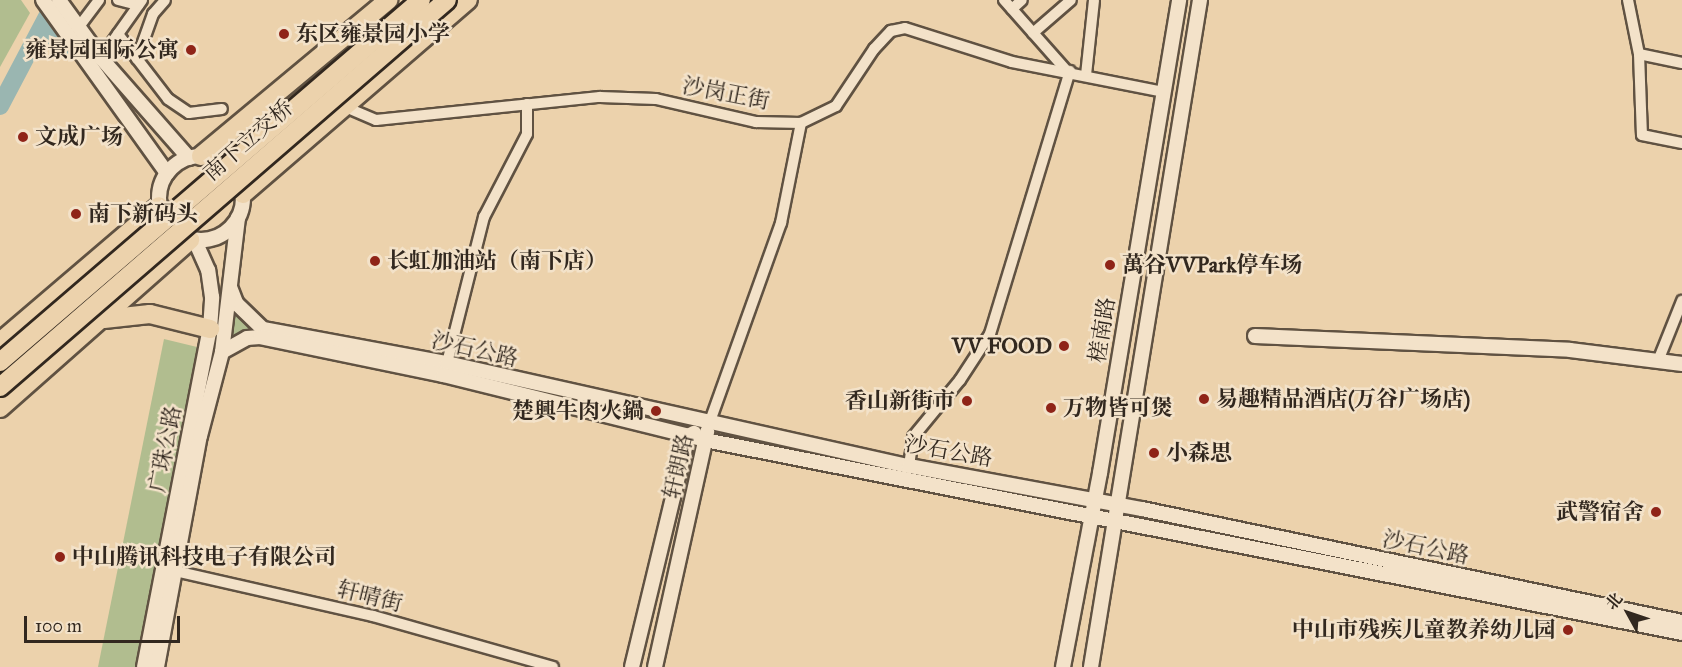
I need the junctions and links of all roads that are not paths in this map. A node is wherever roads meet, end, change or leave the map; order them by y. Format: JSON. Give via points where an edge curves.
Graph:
{"nodes":[{"id":1,"x":43,"y":0,"type":"edge"},
{"id":2,"x":59,"y":0,"type":"edge"},
{"id":3,"x":99,"y":0,"type":"edge"},
{"id":4,"x":118,"y":0,"type":"edge"},
{"id":5,"x":165,"y":0,"type":"edge"},
{"id":6,"x":388,"y":0,"type":"edge"},
{"id":7,"x":421,"y":0,"type":"edge"},
{"id":8,"x":447,"y":0,"type":"edge"},
{"id":9,"x":468,"y":0,"type":"edge"},
{"id":10,"x":1004,"y":0,"type":"edge"},
{"id":11,"x":1022,"y":0,"type":"edge"},
{"id":12,"x":1071,"y":0,"type":"edge"},
{"id":13,"x":1094,"y":0,"type":"edge"},
{"id":14,"x":1179,"y":0,"type":"edge"},
{"id":15,"x":1200,"y":0,"type":"edge"},
{"id":16,"x":1628,"y":0,"type":"edge"},
{"id":17,"x":140,"y":3,"type":"edge"},
{"id":18,"x":1012,"y":9,"type":"junction"},
{"id":19,"x":73,"y":31,"type":"junction"},
{"id":20,"x":1033,"y":33,"type":"junction"},
{"id":21,"x":118,"y":34,"type":"junction"},
{"id":22,"x":1639,"y":54,"type":"junction"},
{"id":23,"x":101,"y":58,"type":"junction"},
{"id":24,"x":137,"y":59,"type":"junction"},
{"id":25,"x":1682,"y":63,"type":"edge"},
{"id":26,"x":1068,"y":71,"type":"junction"},
{"id":27,"x":1086,"y":75,"type":"junction"},
{"id":28,"x":1163,"y":92,"type":"junction"},
{"id":29,"x":527,"y":104,"type":"junction"},
{"id":30,"x":343,"y":106,"type":"junction"},
{"id":31,"x":222,"y":109,"type":"dead end"},
{"id":32,"x":801,"y":123,"type":"junction"},
{"id":33,"x":1682,"y":143,"type":"edge"},
{"id":34,"x":195,"y":157,"type":"junction"},
{"id":35,"x":167,"y":173,"type":"junction"},
{"id":36,"x":243,"y":194,"type":"junction"},
{"id":37,"x":159,"y":206,"type":"junction"},
{"id":38,"x":238,"y":218,"type":"junction"},
{"id":39,"x":192,"y":240,"type":"junction"},
{"id":40,"x":230,"y":287,"type":"junction"},
{"id":41,"x":1682,"y":301,"type":"edge"},
{"id":42,"x":102,"y":319,"type":"junction"},
{"id":43,"x":210,"y":329,"type":"junction"},
{"id":44,"x":1255,"y":336,"type":"dead end"},
{"id":45,"x":0,"y":342,"type":"edge"},
{"id":46,"x":222,"y":351,"type":"junction"},
{"id":47,"x":1658,"y":361,"type":"junction"},
{"id":48,"x":0,"y":362,"type":"edge"},
{"id":49,"x":447,"y":363,"type":"junction"},
{"id":50,"x":1682,"y":364,"type":"edge"},
{"id":51,"x":0,"y":387,"type":"edge"},
{"id":52,"x":0,"y":408,"type":"edge"},
{"id":53,"x":708,"y":424,"type":"junction"},
{"id":54,"x":687,"y":436,"type":"junction"},
{"id":55,"x":705,"y":440,"type":"junction"},
{"id":56,"x":909,"y":466,"type":"junction"},
{"id":57,"x":1095,"y":500,"type":"junction"},
{"id":58,"x":1119,"y":505,"type":"junction"},
{"id":59,"x":1092,"y":515,"type":"junction"},
{"id":60,"x":1116,"y":521,"type":"junction"},
{"id":61,"x":175,"y":570,"type":"junction"},
{"id":62,"x":1682,"y":622,"type":"edge"},
{"id":63,"x":1682,"y":633,"type":"edge"},
{"id":64,"x":144,"y":667,"type":"edge"},
{"id":65,"x":157,"y":667,"type":"edge"},
{"id":66,"x":553,"y":667,"type":"edge"},
{"id":67,"x":632,"y":667,"type":"edge"},
{"id":68,"x":654,"y":667,"type":"edge"},
{"id":69,"x":1063,"y":667,"type":"edge"},
{"id":70,"x":1091,"y":667,"type":"edge"}],
"edges":[{"from":1,"to":19,"type":"main road"},
{"from":2,"to":19,"type":"main road"},
{"from":3,"to":19,"type":"street"},
{"from":4,"to":17,"type":"street"},
{"from":5,"to":24,"type":"street","via":[[153,14]]},
{"from":6,"to":34,"type":"highway"},
{"from":7,"to":48,"type":"highway","name":"南下立交桥","bridge":true},
{"from":8,"to":51,"type":"highway","name":"南下立交桥","bridge":true},
{"from":9,"to":30,"type":"highway"},
{"from":10,"to":18,"type":"street"},
{"from":11,"to":18,"type":"street"},
{"from":12,"to":20,"type":"street"},
{"from":13,"to":27,"type":"street"},
{"from":14,"to":28,"type":"main road","name":"槎南路"},
{"from":15,"to":58,"type":"main road","name":"槎南路"},
{"from":16,"to":22,"type":"street"},
{"from":17,"to":21,"type":"street"},
{"from":18,"to":20,"type":"street"},
{"from":19,"to":23,"type":"main road"},
{"from":19,"to":35,"type":"main road"},
{"from":20,"to":26,"type":"street"},
{"from":21,"to":23,"type":"street"},
{"from":21,"to":24,"type":"street"},
{"from":22,"to":25,"type":"street"},
{"from":22,"to":33,"type":"street","via":[[1642,135]]},
{"from":23,"to":34,"type":"main road"},
{"from":24,"to":31,"type":"street","via":[[168,99],[189,113]]},
{"from":26,"to":27,"type":"street","name":"沙岗正街"},
{"from":26,"to":32,"type":"street","name":"沙岗正街","via":[[1012,62],[905,28],[891,31],[874,49],[836,106]]},
{"from":26,"to":56,"type":"street","via":[[990,334],[960,380],[913,437]]},
{"from":27,"to":28,"type":"street","name":"沙岗正街"},
{"from":28,"to":57,"type":"main road","name":"槎南路"},
{"from":29,"to":30,"type":"street","name":"沙岗正街","via":[[376,120]]},
{"from":29,"to":32,"type":"street","name":"沙岗正街","via":[[600,97],[656,99],[756,122]]},
{"from":29,"to":49,"type":"street","via":[[527,134],[484,217]]},
{"from":30,"to":36,"type":"highway"},
{"from":32,"to":53,"type":"street","via":[[781,223]]},
{"from":34,"to":35,"type":"main road"},
{"from":34,"to":36,"type":"main road","via":[[219,160],[234,171]]},
{"from":35,"to":37,"type":"main road","via":[[158,194]]},
{"from":36,"to":38,"type":"main road"},
{"from":37,"to":39,"type":"main road","via":[[169,227]]},
{"from":37,"to":45,"type":"highway"},
{"from":38,"to":39,"type":"main road","via":[[224,234]]},
{"from":38,"to":40,"type":"main road","name":"广珠公路"},
{"from":39,"to":42,"type":"highway"},
{"from":39,"to":43,"type":"main road","name":"广珠公路","via":[[208,270],[212,297]]},
{"from":40,"to":46,"type":"main road","name":"广珠公路"},
{"from":40,"to":49,"type":"main road","name":"沙石公路","via":[[236,303],[264,329]]},
{"from":41,"to":47,"type":"street"},
{"from":42,"to":43,"type":"highway","via":[[150,314]]},
{"from":42,"to":52,"type":"highway"},
{"from":43,"to":64,"type":"main road","name":"广珠公路"},
{"from":44,"to":47,"type":"main road","via":[[1570,350]]},
{"from":46,"to":54,"type":"main road","name":"沙石公路","via":[[247,338],[260,337],[443,375]]},
{"from":46,"to":61,"type":"main road","name":"广珠公路","via":[[200,436]]},
{"from":47,"to":50,"type":"main road"},
{"from":49,"to":53,"type":"main road","name":"沙石公路"},
{"from":53,"to":54,"type":"main road","name":"轩朗路"},
{"from":53,"to":55,"type":"main road","name":"轩朗路"},
{"from":53,"to":56,"type":"main road","name":"沙石公路"},
{"from":54,"to":55,"type":"main road","name":"沙石公路"},
{"from":54,"to":67,"type":"main road","name":"轩朗路"},
{"from":55,"to":59,"type":"main road","name":"沙石公路"},
{"from":55,"to":68,"type":"main road","name":"轩朗路"},
{"from":56,"to":57,"type":"main road","name":"沙石公路"},
{"from":57,"to":58,"type":"main road","name":"沙石公路"},
{"from":57,"to":59,"type":"main road","name":"槎南路"},
{"from":58,"to":60,"type":"main road","name":"槎南路"},
{"from":58,"to":62,"type":"main road","name":"沙石公路"},
{"from":59,"to":60,"type":"main road","name":"沙石公路"},
{"from":59,"to":69,"type":"main road","name":"槎南路"},
{"from":60,"to":63,"type":"main road","name":"沙石公路"},
{"from":60,"to":70,"type":"main road","name":"槎南路"},
{"from":61,"to":65,"type":"main road","name":"广珠公路"},
{"from":61,"to":66,"type":"street","name":"轩晴街","via":[[373,616]]}]}
